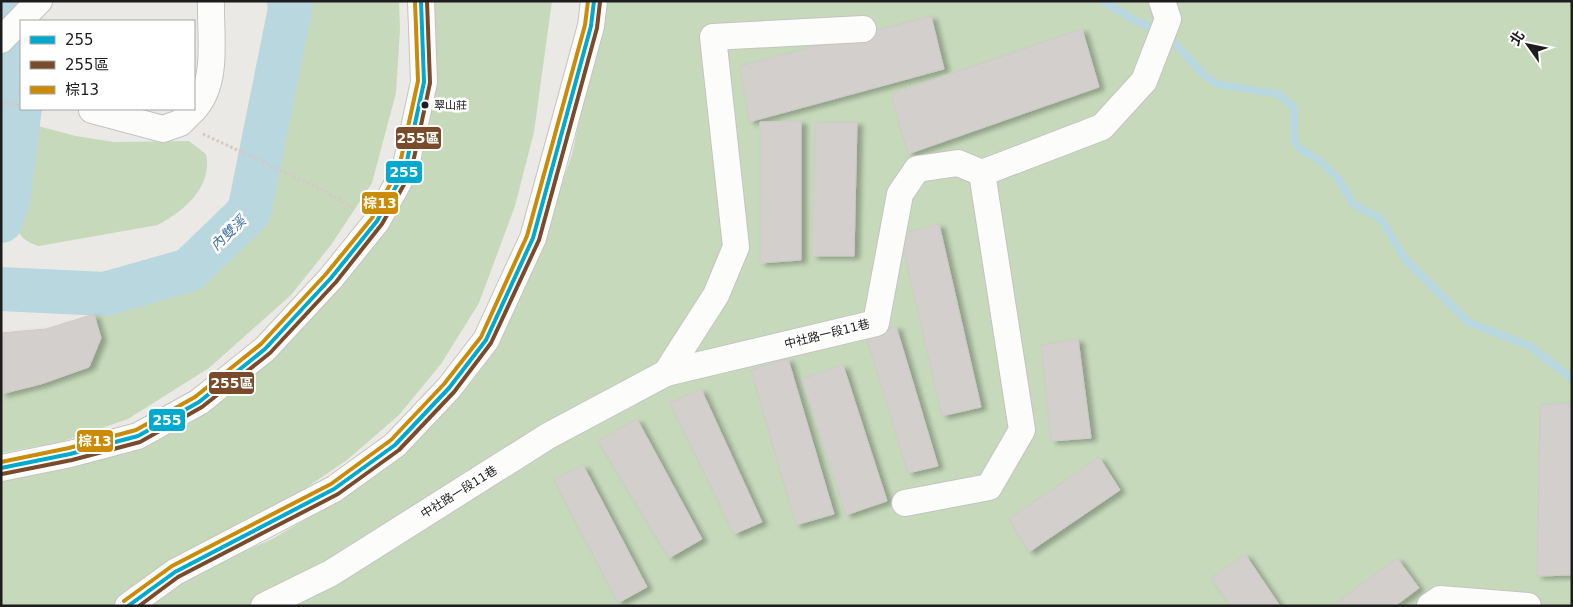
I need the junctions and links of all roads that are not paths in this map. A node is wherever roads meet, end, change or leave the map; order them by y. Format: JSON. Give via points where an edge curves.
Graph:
{"nodes":[{"id":1,"x":211,"y":1,"type":"edge"},
{"id":2,"x":420,"y":1,"type":"edge"},
{"id":3,"x":594,"y":1,"type":"edge"},
{"id":4,"x":1162,"y":1,"type":"edge"},
{"id":5,"x":35,"y":6,"type":"edge"},
{"id":6,"x":21,"y":20,"type":"edge"},
{"id":7,"x":20,"y":21,"type":"edge"},
{"id":8,"x":863,"y":29,"type":"dead end"},
{"id":9,"x":1,"y":40,"type":"edge"},
{"id":10,"x":92,"y":110,"type":"edge"},
{"id":11,"x":196,"y":117,"type":"edge"},
{"id":12,"x":982,"y":173,"type":"junction"},
{"id":13,"x":666,"y":373,"type":"junction"},
{"id":14,"x":1,"y":468,"type":"edge"},
{"id":15,"x":905,"y":503,"type":"dead end"},
{"id":16,"x":128,"y":606,"type":"edge"},
{"id":17,"x":264,"y":606,"type":"edge"},
{"id":18,"x":1430,"y":606,"type":"edge"},
{"id":19,"x":1528,"y":606,"type":"edge"}],
"edges":[{"from":1,"to":11,"type":"street","via":[[210,77]]},
{"from":2,"to":14,"type":"street","via":[[424,82],[405,170],[377,221],[331,278],[265,349],[199,402],[138,436]]},
{"from":3,"to":16,"type":"street","via":[[591,26],[534,238],[486,340],[460,375],[395,445],[334,490],[175,572]]},
{"from":4,"to":12,"type":"street","via":[[1168,19],[1144,81],[1102,127]]},
{"from":5,"to":6,"type":"street"},
{"from":7,"to":9,"type":"street"},
{"from":8,"to":13,"type":"street","via":[[713,37],[736,247],[716,295]]},
{"from":10,"to":11,"type":"street","via":[[163,129]]},
{"from":12,"to":13,"type":"street","name":"中社路一段11巷","via":[[958,163],[917,169],[900,194],[876,323]]},
{"from":12,"to":15,"type":"street","via":[[1022,430],[989,487]]},
{"from":13,"to":17,"type":"street","name":"中社路一段11巷","via":[[548,436],[331,573]]},
{"from":18,"to":19,"type":"street","via":[[1440,599]]}]}
